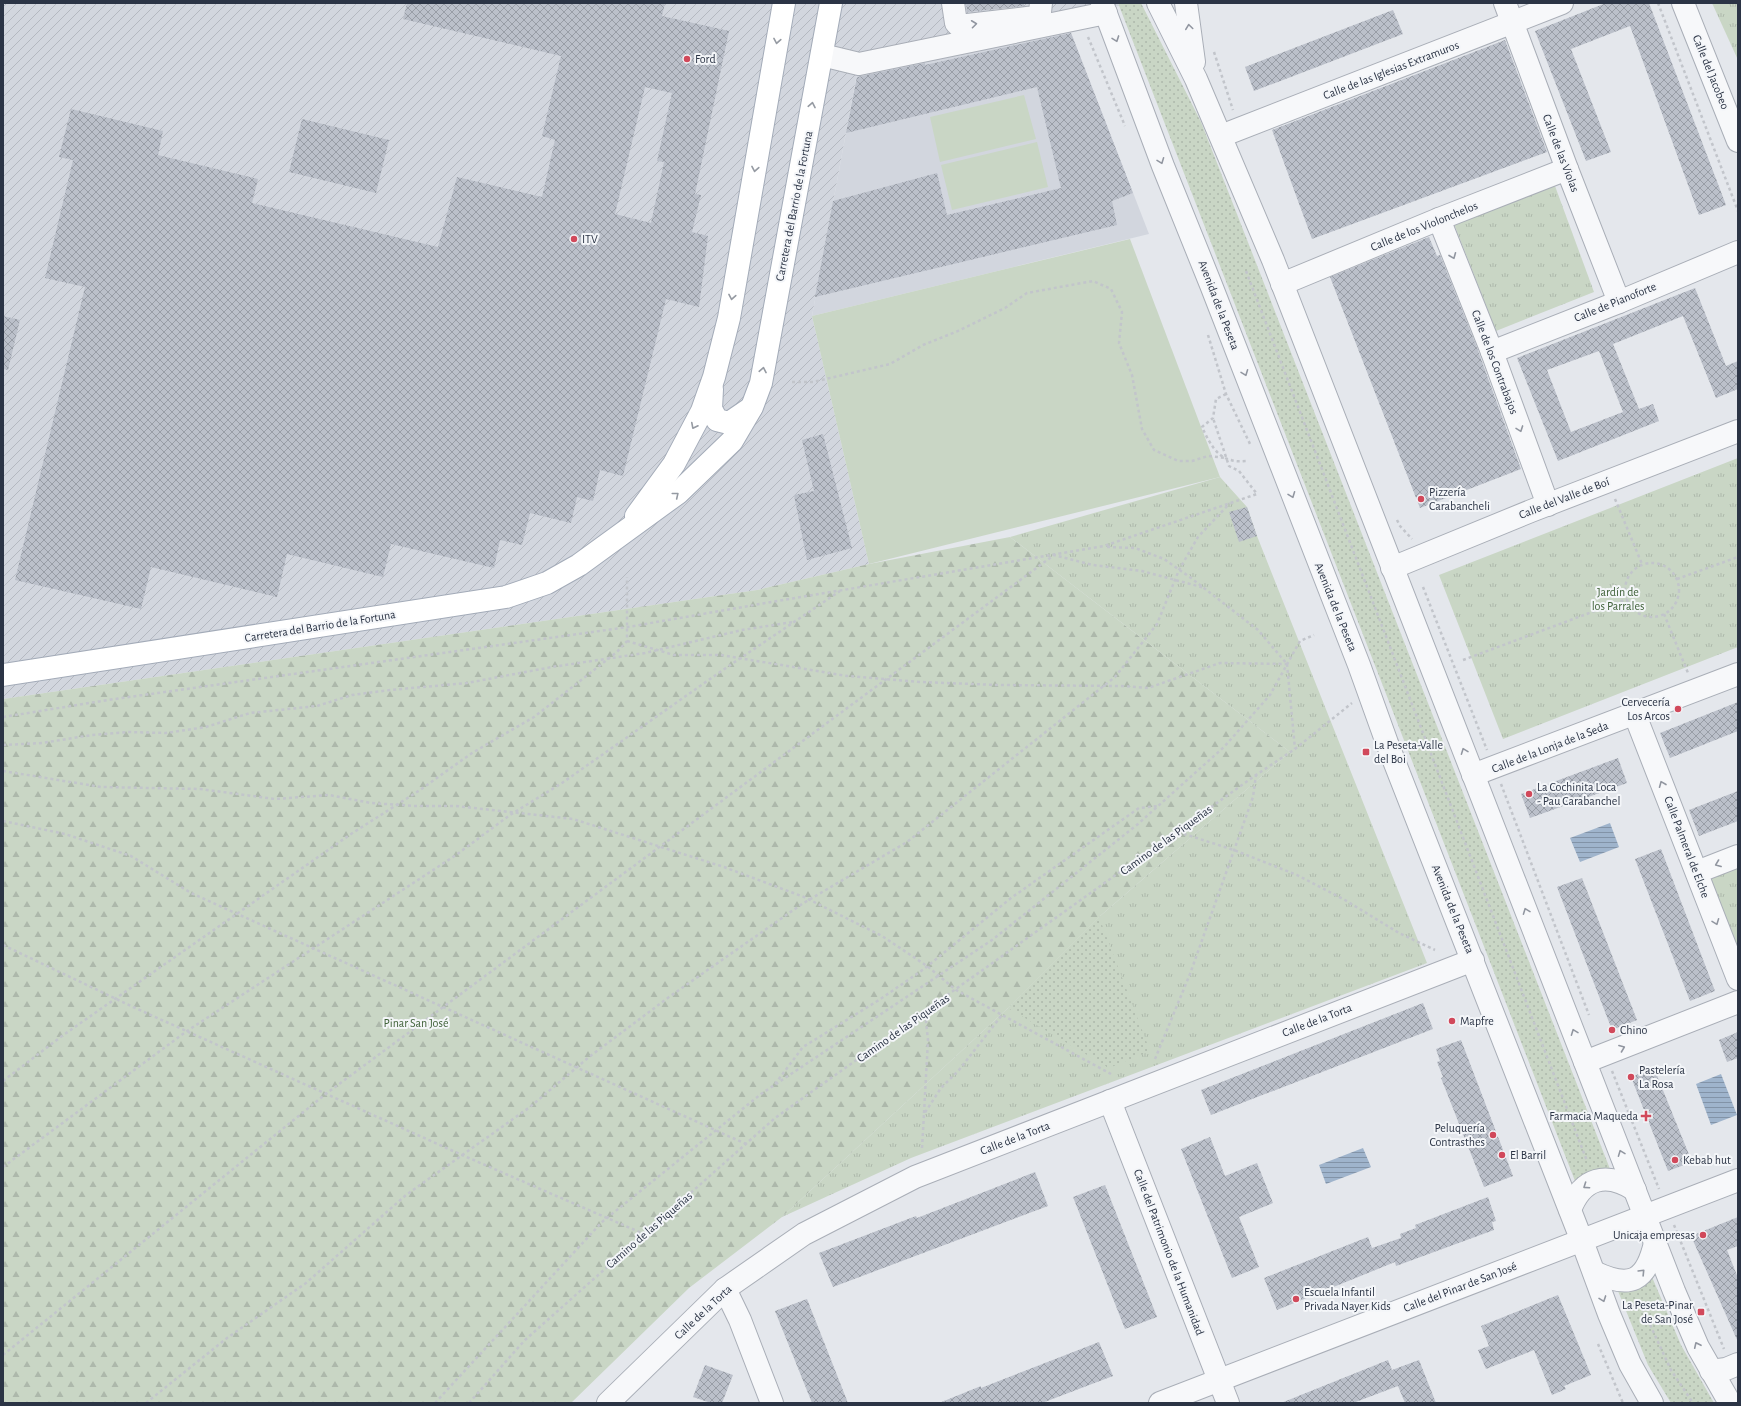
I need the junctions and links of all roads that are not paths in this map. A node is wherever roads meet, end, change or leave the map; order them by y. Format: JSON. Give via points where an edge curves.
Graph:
{"nodes":[{"id":1,"x":784,"y":3,"type":"edge"},
{"id":2,"x":832,"y":3,"type":"edge"},
{"id":3,"x":953,"y":3,"type":"edge"},
{"id":4,"x":1041,"y":3,"type":"edge"},
{"id":5,"x":1158,"y":3,"type":"edge"},
{"id":6,"x":1186,"y":3,"type":"edge"},
{"id":7,"x":1562,"y":3,"type":"edge"},
{"id":8,"x":1683,"y":3,"type":"edge"},
{"id":9,"x":1104,"y":8,"type":"edge"},
{"id":10,"x":1509,"y":13,"type":"edge"},
{"id":11,"x":822,"y":55,"type":"junction"},
{"id":12,"x":1196,"y":79,"type":"junction"},
{"id":13,"x":1221,"y":136,"type":"junction"},
{"id":14,"x":1738,"y":141,"type":"edge"},
{"id":15,"x":1567,"y":169,"type":"junction"},
{"id":16,"x":1439,"y":219,"type":"junction"},
{"id":17,"x":1738,"y":252,"type":"edge"},
{"id":18,"x":1282,"y":284,"type":"junction"},
{"id":19,"x":1619,"y":302,"type":"junction"},
{"id":20,"x":1492,"y":352,"type":"junction"},
{"id":21,"x":714,"y":378,"type":"junction"},
{"id":22,"x":752,"y":407,"type":"junction"},
{"id":23,"x":1738,"y":431,"type":"edge"},
{"id":24,"x":1548,"y":505,"type":"junction"},
{"id":25,"x":622,"y":535,"type":"junction"},
{"id":26,"x":1392,"y":568,"type":"junction"},
{"id":27,"x":1738,"y":674,"type":"edge"},
{"id":28,"x":3,"y":675,"type":"edge"},
{"id":29,"x":1635,"y":714,"type":"junction"},
{"id":30,"x":1473,"y":775,"type":"junction"},
{"id":31,"x":1738,"y":856,"type":"edge"},
{"id":32,"x":1697,"y":872,"type":"junction"},
{"id":33,"x":1473,"y":960,"type":"junction"},
{"id":34,"x":1738,"y":979,"type":"edge"},
{"id":35,"x":1738,"y":1002,"type":"edge"},
{"id":36,"x":1595,"y":1058,"type":"junction"},
{"id":37,"x":1110,"y":1100,"type":"junction"},
{"id":38,"x":1738,"y":1180,"type":"edge"},
{"id":39,"x":1635,"y":1190,"type":"junction"},
{"id":40,"x":1570,"y":1210,"type":"junction"},
{"id":41,"x":1645,"y":1216,"type":"junction"},
{"id":42,"x":1582,"y":1241,"type":"junction"},
{"id":43,"x":1656,"y":1243,"type":"junction"},
{"id":44,"x":1594,"y":1272,"type":"junction"},
{"id":45,"x":725,"y":1289,"type":"junction"},
{"id":46,"x":1731,"y":1357,"type":"edge"},
{"id":47,"x":1711,"y":1371,"type":"junction"},
{"id":48,"x":1219,"y":1380,"type":"junction"},
{"id":49,"x":608,"y":1403,"type":"edge"},
{"id":50,"x":772,"y":1403,"type":"edge"},
{"id":51,"x":1160,"y":1403,"type":"edge"},
{"id":52,"x":1228,"y":1403,"type":"edge"},
{"id":53,"x":1652,"y":1403,"type":"edge"},
{"id":54,"x":1730,"y":1403,"type":"edge"}],
"edges":[{"from":1,"to":21,"type":"main road","name":"Carretera del Barrio de la Fortuna","one_way":true,"via":[[729,318]]},
{"from":2,"to":11,"type":"main road","name":"Carretera del Barrio de la Fortuna"},
{"from":3,"to":4,"type":"street","one_way":true,"via":[[956,24],[960,26],[1035,17],[1040,12]]},
{"from":5,"to":12,"type":"street"},
{"from":12,"to":6,"type":"street","one_way":true},
{"from":7,"to":10,"type":"street","name":"Calle de las Iglesias Extramuros"},
{"from":8,"to":14,"type":"street","name":"Calle del Jacobeo"},
{"from":9,"to":11,"type":"street","via":[[858,64]]},
{"from":9,"to":33,"type":"street","name":"Avenida de la Peseta","one_way":true,"via":[[1163,166]]},
{"from":10,"to":13,"type":"street","name":"Calle de las Iglesias Extramuros"},
{"from":10,"to":15,"type":"street","name":"Calle de las Violas"},
{"from":22,"to":11,"type":"main road","name":"Carretera del Barrio de la Fortuna","one_way":true,"via":[[761,383]]},
{"from":12,"to":13,"type":"street"},
{"from":13,"to":18,"type":"street"},
{"from":15,"to":16,"type":"street","name":"Calle de los Violonchelos"},
{"from":15,"to":19,"type":"street","name":"Calle de las Violas"},
{"from":16,"to":18,"type":"street","name":"Calle de los Violonchelos"},
{"from":16,"to":20,"type":"street","name":"Calle de los Contrabajos","one_way":true},
{"from":17,"to":19,"type":"street","name":"Calle de Pianoforte"},
{"from":18,"to":26,"type":"street"},
{"from":19,"to":20,"type":"street","name":"Calle de Pianoforte"},
{"from":20,"to":24,"type":"street","name":"Calle de los Contrabajos","one_way":true},
{"from":21,"to":22,"type":"main road","name":"Carretera del Barrio de la Fortuna","via":[[711,409],[718,420],[729,423]]},
{"from":21,"to":25,"type":"main road","name":"Carretera del Barrio de la Fortuna","one_way":true,"via":[[702,411],[674,464]]},
{"from":25,"to":22,"type":"main road","name":"Carretera del Barrio de la Fortuna","one_way":true,"via":[[678,493],[732,441]]},
{"from":23,"to":24,"type":"street","name":"Calle del Valle de Boí"},
{"from":24,"to":26,"type":"street","name":"Calle del Valle de Boí"},
{"from":25,"to":28,"type":"main road","name":"Carretera del Barrio de la Fortuna","via":[[579,565],[547,583],[506,597]]},
{"from":30,"to":26,"type":"street","one_way":true},
{"from":27,"to":29,"type":"street","name":"Calle de la Lonja de la Seda"},
{"from":29,"to":30,"type":"street","name":"Calle de la Lonja de la Seda"},
{"from":32,"to":29,"type":"street","name":"Calle Palmeral de Elche","one_way":true},
{"from":36,"to":30,"type":"street","one_way":true},
{"from":31,"to":32,"type":"street","one_way":true},
{"from":32,"to":34,"type":"street","name":"Calle Palmeral de Elche","one_way":true},
{"from":33,"to":37,"type":"street","name":"Calle de la Torta"},
{"from":33,"to":40,"type":"street","name":"Avenida de la Peseta"},
{"from":36,"to":35,"type":"street","one_way":true},
{"from":39,"to":36,"type":"street","one_way":true},
{"from":37,"to":45,"type":"street","name":"Calle de la Torta","via":[[915,1177],[804,1234]]},
{"from":37,"to":48,"type":"street","name":"Calle del Patrimonio de la Humanidad"},
{"from":38,"to":41,"type":"street","name":"Calle del Pinar de San José"},
{"from":39,"to":40,"type":"street","one_way":true,"via":[[1614,1179],[1601,1179],[1580,1190]]},
{"from":39,"to":41,"type":"street"},
{"from":40,"to":42,"type":"street","name":"Avenida de la Peseta"},
{"from":41,"to":42,"type":"street","name":"Calle del Pinar de San José"},
{"from":41,"to":43,"type":"street"},
{"from":42,"to":44,"type":"street","name":"Avenida de la Peseta"},
{"from":42,"to":48,"type":"street","name":"Calle del Pinar de San José"},
{"from":44,"to":43,"type":"street","one_way":true,"via":[[1616,1281],[1633,1280],[1646,1268]]},
{"from":47,"to":43,"type":"street","one_way":true,"via":[[1698,1347]]},
{"from":44,"to":53,"type":"street","name":"Avenida de la Peseta","one_way":true,"via":[[1630,1364]]},
{"from":45,"to":49,"type":"street","name":"Calle de la Torta"},
{"from":45,"to":50,"type":"street","via":[[740,1320]]},
{"from":46,"to":47,"type":"street","via":[[1726,1369]]},
{"from":47,"to":54,"type":"street"},
{"from":48,"to":51,"type":"street","name":"Calle del Pinar de San José"},
{"from":48,"to":52,"type":"street","name":"Calle del Patrimonio de la Humanidad"}]}
